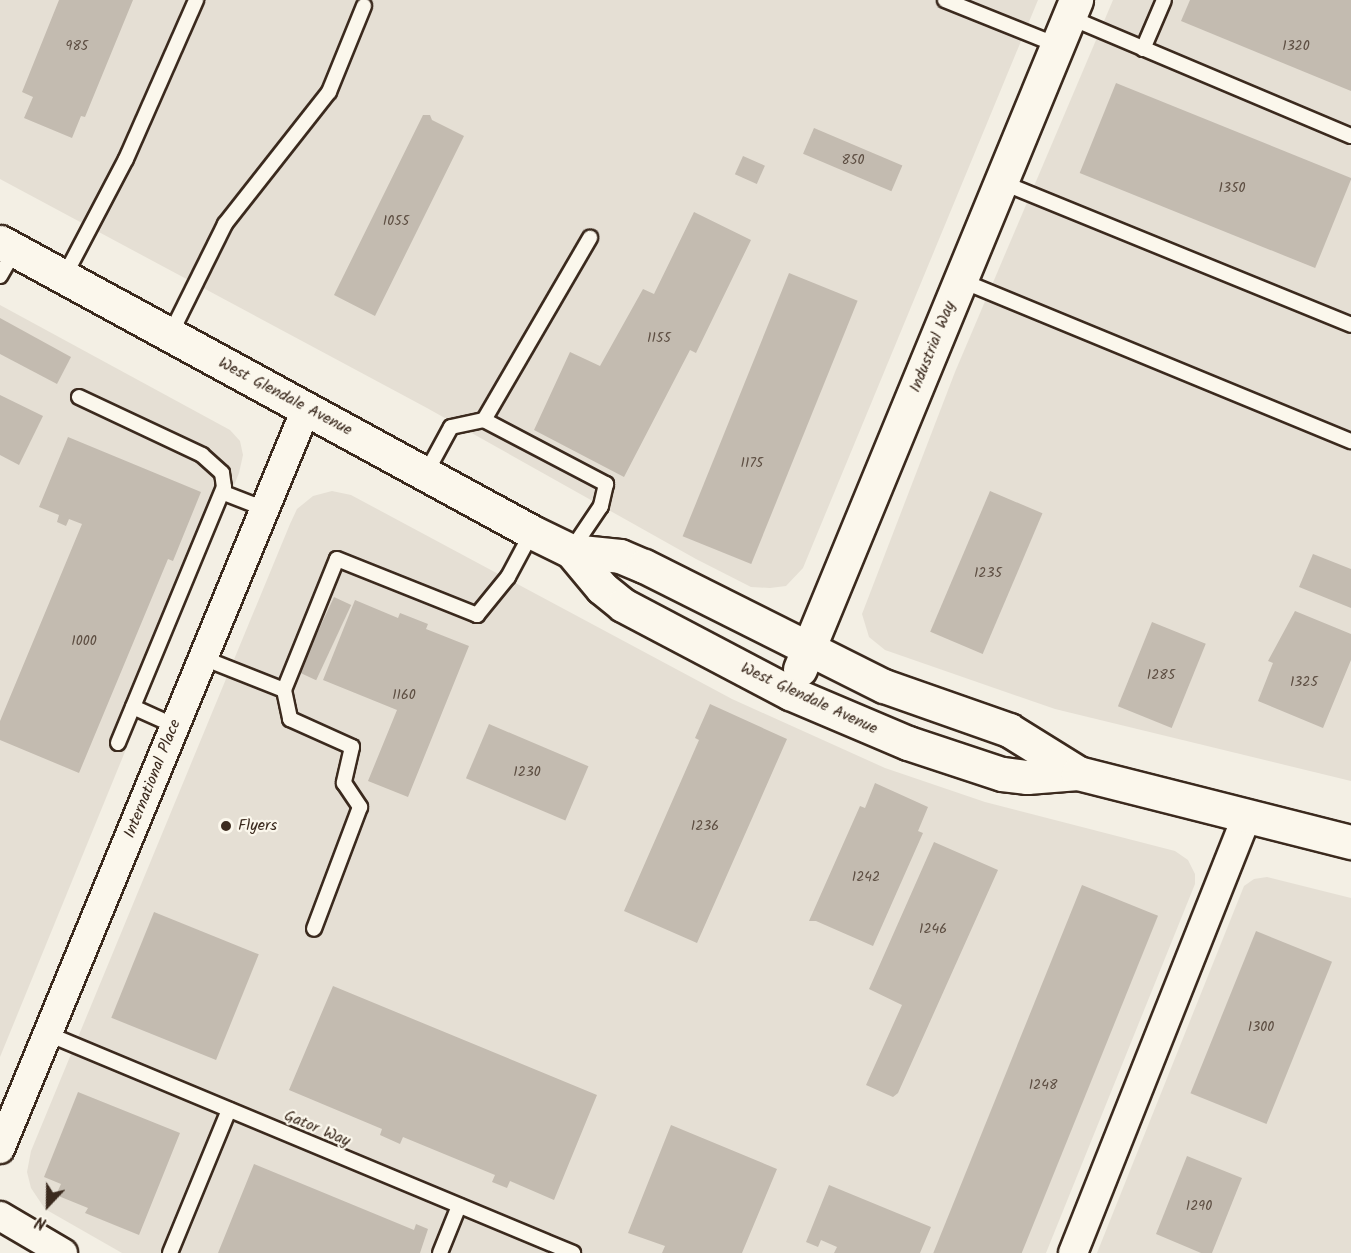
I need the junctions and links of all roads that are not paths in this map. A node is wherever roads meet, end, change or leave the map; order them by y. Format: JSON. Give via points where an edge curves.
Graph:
{"nodes":[{"id":1,"x":195,"y":0,"type":"edge"},
{"id":2,"x":945,"y":0,"type":"edge"},
{"id":3,"x":1164,"y":0,"type":"edge"},
{"id":4,"x":364,"y":6,"type":"dead end"},
{"id":5,"x":1067,"y":21,"type":"edge"},
{"id":6,"x":1143,"y":49,"type":"junction"},
{"id":7,"x":1351,"y":136,"type":"edge"},
{"id":8,"x":1001,"y":182,"type":"junction"},
{"id":9,"x":590,"y":238,"type":"dead end"},
{"id":10,"x":5,"y":256,"type":"edge"},
{"id":11,"x":64,"y":277,"type":"junction"},
{"id":12,"x":960,"y":280,"type":"junction"},
{"id":13,"x":1351,"y":325,"type":"edge"},
{"id":14,"x":170,"y":335,"type":"junction"},
{"id":15,"x":79,"y":397,"type":"dead end"},
{"id":16,"x":306,"y":409,"type":"junction"},
{"id":17,"x":484,"y":420,"type":"junction"},
{"id":18,"x":1351,"y":441,"type":"edge"},
{"id":19,"x":426,"y":473,"type":"junction"},
{"id":20,"x":224,"y":493,"type":"junction"},
{"id":21,"x":265,"y":508,"type":"junction"},
{"id":22,"x":532,"y":532,"type":"junction"},
{"id":23,"x":571,"y":551,"type":"junction"},
{"id":24,"x":808,"y":651,"type":"junction"},
{"id":25,"x":203,"y":658,"type":"junction"},
{"id":26,"x":284,"y":690,"type":"junction"},
{"id":27,"x":790,"y":693,"type":"junction"},
{"id":28,"x":133,"y":707,"type":"junction"},
{"id":29,"x":175,"y":726,"type":"junction"},
{"id":30,"x":118,"y":743,"type":"dead end"},
{"id":31,"x":1078,"y":773,"type":"junction"},
{"id":32,"x":1247,"y":815,"type":"junction"},
{"id":33,"x":1351,"y":842,"type":"edge"},
{"id":34,"x":314,"y":929,"type":"dead end"},
{"id":35,"x":48,"y":1034,"type":"junction"},
{"id":36,"x":229,"y":1110,"type":"junction"},
{"id":37,"x":0,"y":1149,"type":"edge"},
{"id":38,"x":459,"y":1206,"type":"junction"},
{"id":39,"x":0,"y":1216,"type":"edge"},
{"id":40,"x":63,"y":1253,"type":"edge"},
{"id":41,"x":170,"y":1253,"type":"edge"},
{"id":42,"x":440,"y":1253,"type":"edge"},
{"id":43,"x":573,"y":1253,"type":"edge"},
{"id":44,"x":1073,"y":1253,"type":"edge"}],
"edges":[{"from":1,"to":11,"type":"lane","via":[[126,159]]},
{"from":2,"to":5,"type":"lane"},
{"from":3,"to":6,"type":"lane"},
{"from":4,"to":14,"type":"lane","via":[[329,92],[225,224]]},
{"from":5,"to":6,"type":"lane"},
{"from":5,"to":8,"type":"main road","name":"Industrial Way"},
{"from":6,"to":7,"type":"lane"},
{"from":8,"to":12,"type":"main road","name":"Industrial Way"},
{"from":8,"to":13,"type":"lane"},
{"from":9,"to":17,"type":"lane"},
{"from":10,"to":11,"type":"main road","name":"West Glendale Avenue"},
{"from":11,"to":14,"type":"main road","name":"West Glendale Avenue"},
{"from":12,"to":18,"type":"lane"},
{"from":12,"to":24,"type":"main road","name":"Industrial Way"},
{"from":14,"to":16,"type":"main road","name":"West Glendale Avenue"},
{"from":15,"to":20,"type":"lane","via":[[202,455],[222,473]]},
{"from":16,"to":19,"type":"main road","name":"West Glendale Avenue"},
{"from":16,"to":21,"type":"street","name":"International Place"},
{"from":17,"to":19,"type":"lane","via":[[451,427]]},
{"from":17,"to":23,"type":"lane","via":[[606,484],[601,506]]},
{"from":19,"to":22,"type":"main road","name":"West Glendale Avenue"},
{"from":20,"to":21,"type":"lane"},
{"from":20,"to":28,"type":"lane"},
{"from":21,"to":25,"type":"street","name":"International Place"},
{"from":22,"to":23,"type":"main road","name":"West Glendale Avenue"},
{"from":22,"to":26,"type":"lane","via":[[508,577],[477,615],[337,559]]},
{"from":23,"to":24,"type":"main road","name":"West Glendale Avenue","via":[[620,556]]},
{"from":23,"to":27,"type":"main road","name":"West Glendale Avenue","via":[[602,588],[623,605]]},
{"from":24,"to":27,"type":"main road","name":"Industrial Way"},
{"from":24,"to":31,"type":"main road","name":"West Glendale Avenue","via":[[936,706],[1009,730]]},
{"from":25,"to":26,"type":"lane"},
{"from":25,"to":29,"type":"street","name":"International Place"},
{"from":26,"to":34,"type":"lane","via":[[290,719],[352,747],[344,783],[360,807]]},
{"from":27,"to":31,"type":"main road","name":"West Glendale Avenue","via":[[908,743],[1002,774],[1027,777]]},
{"from":28,"to":29,"type":"lane"},
{"from":28,"to":30,"type":"lane"},
{"from":29,"to":35,"type":"street","name":"International Place"},
{"from":31,"to":32,"type":"main road","name":"West Glendale Avenue"},
{"from":32,"to":33,"type":"main road","name":"West Glendale Avenue"},
{"from":32,"to":44,"type":"street"},
{"from":35,"to":36,"type":"lane","name":"Gator Way"},
{"from":35,"to":37,"type":"street","name":"International Place"},
{"from":36,"to":38,"type":"lane","name":"Gator Way"},
{"from":36,"to":41,"type":"lane"},
{"from":38,"to":42,"type":"lane"},
{"from":38,"to":43,"type":"lane","name":"Gator Way"},
{"from":39,"to":40,"type":"street"}]}
